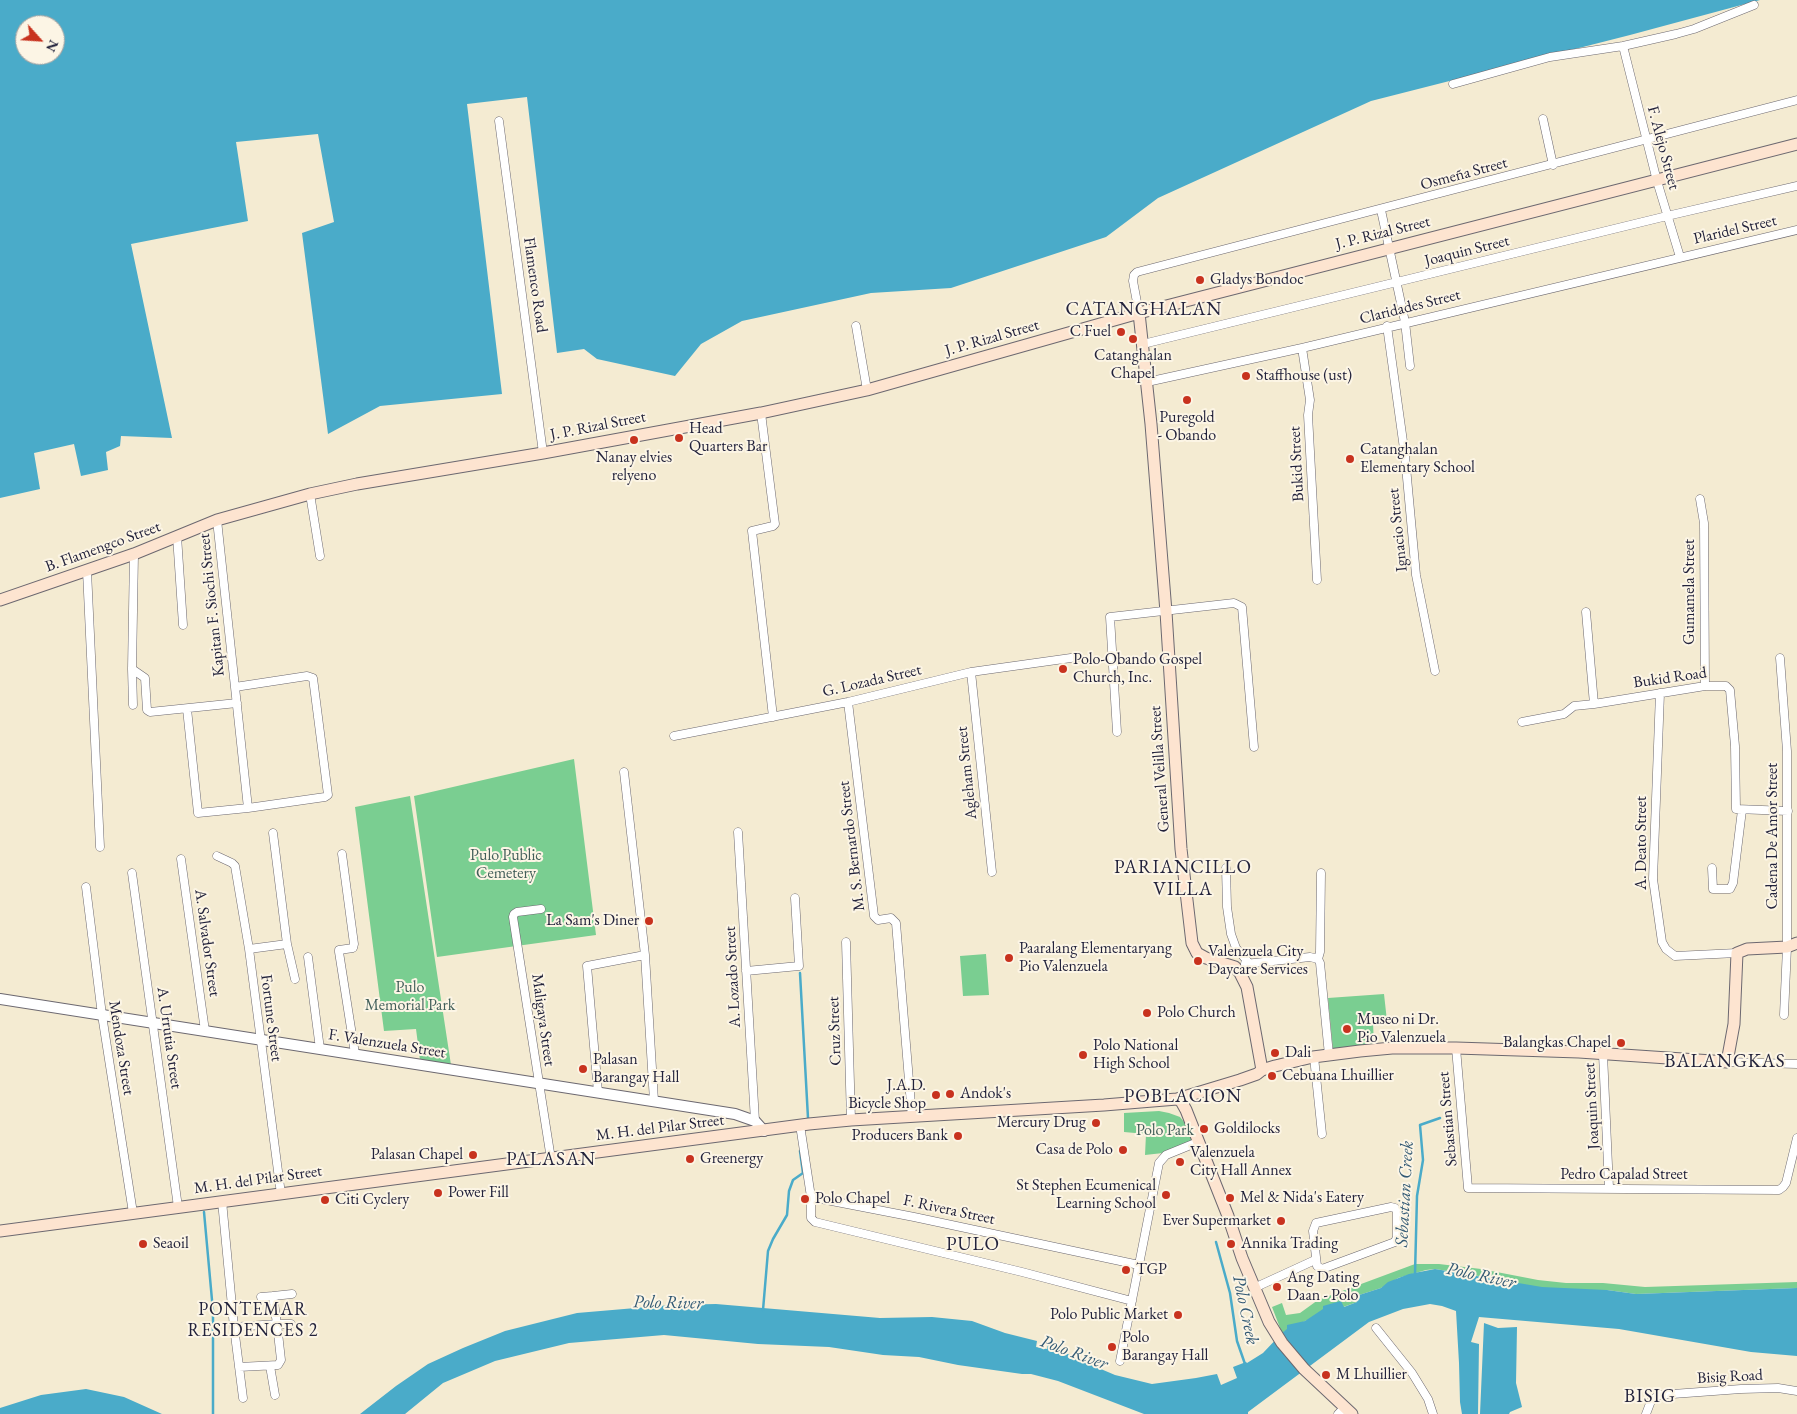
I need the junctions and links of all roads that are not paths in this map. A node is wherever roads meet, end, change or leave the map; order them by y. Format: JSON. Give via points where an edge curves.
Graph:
{"nodes":[{"id":1,"x":1754,"y":5,"type":"dead end"},
{"id":2,"x":1623,"y":46,"type":"junction"},
{"id":3,"x":1453,"y":84,"type":"dead end"},
{"id":4,"x":1797,"y":100,"type":"edge"},
{"id":5,"x":1543,"y":119,"type":"dead end"},
{"id":6,"x":499,"y":120,"type":"dead end"},
{"id":7,"x":1647,"y":141,"type":"junction"},
{"id":8,"x":1797,"y":144,"type":"edge"},
{"id":9,"x":1553,"y":165,"type":"junction"},
{"id":10,"x":1657,"y":181,"type":"junction"},
{"id":11,"x":1797,"y":186,"type":"edge"},
{"id":12,"x":1381,"y":210,"type":"junction"},
{"id":13,"x":1667,"y":216,"type":"junction"},
{"id":14,"x":1797,"y":230,"type":"edge"},
{"id":15,"x":1390,"y":248,"type":"junction"},
{"id":16,"x":1680,"y":257,"type":"junction"},
{"id":17,"x":1397,"y":283,"type":"junction"},
{"id":18,"x":1139,"y":313,"type":"junction"},
{"id":19,"x":1405,"y":322,"type":"junction"},
{"id":20,"x":856,"y":326,"type":"dead end"},
{"id":21,"x":1387,"y":326,"type":"junction"},
{"id":22,"x":1143,"y":344,"type":"junction"},
{"id":23,"x":1302,"y":348,"type":"junction"},
{"id":24,"x":1410,"y":366,"type":"dead end"},
{"id":25,"x":1146,"y":382,"type":"junction"},
{"id":26,"x":867,"y":390,"type":"junction"},
{"id":27,"x":761,"y":413,"type":"junction"},
{"id":28,"x":544,"y":453,"type":"junction"},
{"id":29,"x":310,"y":494,"type":"junction"},
{"id":30,"x":1700,"y":499,"type":"dead end"},
{"id":31,"x":217,"y":520,"type":"junction"},
{"id":32,"x":177,"y":536,"type":"junction"},
{"id":33,"x":134,"y":554,"type":"junction"},
{"id":34,"x":320,"y":556,"type":"dead end"},
{"id":35,"x":87,"y":571,"type":"junction"},
{"id":36,"x":1317,"y":580,"type":"dead end"},
{"id":37,"x":0,"y":600,"type":"edge"},
{"id":38,"x":1166,"y":612,"type":"junction"},
{"id":39,"x":1586,"y":612,"type":"dead end"},
{"id":40,"x":183,"y":625,"type":"dead end"},
{"id":41,"x":1078,"y":657,"type":"dead end"},
{"id":42,"x":1780,"y":658,"type":"dead end"},
{"id":43,"x":132,"y":669,"type":"junction"},
{"id":44,"x":1435,"y":671,"type":"dead end"},
{"id":45,"x":971,"y":672,"type":"junction"},
{"id":46,"x":1705,"y":686,"type":"junction"},
{"id":47,"x":235,"y":687,"type":"junction"},
{"id":48,"x":1660,"y":693,"type":"junction"},
{"id":49,"x":848,"y":702,"type":"junction"},
{"id":50,"x":237,"y":704,"type":"junction"},
{"id":51,"x":1594,"y":704,"type":"junction"},
{"id":52,"x":133,"y":705,"type":"dead end"},
{"id":53,"x":187,"y":709,"type":"junction"},
{"id":54,"x":773,"y":717,"type":"junction"},
{"id":55,"x":1522,"y":722,"type":"dead end"},
{"id":56,"x":1117,"y":732,"type":"dead end"},
{"id":57,"x":674,"y":736,"type":"dead end"},
{"id":58,"x":1254,"y":747,"type":"dead end"},
{"id":59,"x":624,"y":772,"type":"dead end"},
{"id":60,"x":248,"y":808,"type":"junction"},
{"id":61,"x":1742,"y":810,"type":"junction"},
{"id":62,"x":1788,"y":811,"type":"junction"},
{"id":63,"x":738,"y":832,"type":"dead end"},
{"id":64,"x":273,"y":833,"type":"dead end"},
{"id":65,"x":100,"y":847,"type":"dead end"},
{"id":66,"x":342,"y":854,"type":"dead end"},
{"id":67,"x":217,"y":856,"type":"dead end"},
{"id":68,"x":181,"y":859,"type":"dead end"},
{"id":69,"x":1226,"y":868,"type":"dead end"},
{"id":70,"x":1712,"y":868,"type":"dead end"},
{"id":71,"x":992,"y":872,"type":"dead end"},
{"id":72,"x":132,"y":873,"type":"dead end"},
{"id":73,"x":1320,"y":873,"type":"dead end"},
{"id":74,"x":86,"y":887,"type":"dead end"},
{"id":75,"x":795,"y":898,"type":"dead end"},
{"id":76,"x":541,"y":909,"type":"dead end"},
{"id":77,"x":846,"y":942,"type":"dead end"},
{"id":78,"x":287,"y":944,"type":"junction"},
{"id":79,"x":1792,"y":945,"type":"edge"},
{"id":80,"x":249,"y":949,"type":"junction"},
{"id":81,"x":1737,"y":953,"type":"junction"},
{"id":82,"x":645,"y":955,"type":"junction"},
{"id":83,"x":308,"y":957,"type":"dead end"},
{"id":84,"x":1318,"y":959,"type":"junction"},
{"id":85,"x":1249,"y":963,"type":"junction"},
{"id":86,"x":1235,"y":967,"type":"junction"},
{"id":87,"x":746,"y":972,"type":"junction"},
{"id":88,"x":295,"y":979,"type":"dead end"},
{"id":89,"x":0,"y":999,"type":"edge"},
{"id":90,"x":102,"y":1015,"type":"junction"},
{"id":91,"x":1784,"y":1015,"type":"dead end"},
{"id":92,"x":154,"y":1023,"type":"junction"},
{"id":93,"x":205,"y":1031,"type":"junction"},
{"id":94,"x":260,"y":1039,"type":"junction"},
{"id":95,"x":320,"y":1048,"type":"junction"},
{"id":96,"x":1456,"y":1048,"type":"junction"},
{"id":97,"x":354,"y":1054,"type":"junction"},
{"id":98,"x":1603,"y":1054,"type":"junction"},
{"id":99,"x":1329,"y":1055,"type":"junction"},
{"id":100,"x":1314,"y":1057,"type":"junction"},
{"id":101,"x":1727,"y":1062,"type":"junction"},
{"id":102,"x":1797,"y":1064,"type":"edge"},
{"id":103,"x":1262,"y":1070,"type":"junction"},
{"id":104,"x":538,"y":1082,"type":"junction"},
{"id":105,"x":598,"y":1092,"type":"junction"},
{"id":106,"x":1176,"y":1099,"type":"junction"},
{"id":107,"x":654,"y":1101,"type":"junction"},
{"id":108,"x":912,"y":1117,"type":"junction"},
{"id":109,"x":851,"y":1120,"type":"junction"},
{"id":110,"x":755,"y":1121,"type":"junction"},
{"id":111,"x":800,"y":1125,"type":"junction"},
{"id":112,"x":764,"y":1130,"type":"junction"},
{"id":113,"x":1322,"y":1134,"type":"dead end"},
{"id":114,"x":1797,"y":1138,"type":"edge"},
{"id":115,"x":1198,"y":1142,"type":"junction"},
{"id":116,"x":551,"y":1158,"type":"junction"},
{"id":117,"x":1468,"y":1188,"type":"joint"},
{"id":118,"x":1609,"y":1188,"type":"junction"},
{"id":119,"x":281,"y":1194,"type":"junction"},
{"id":120,"x":811,"y":1197,"type":"junction"},
{"id":121,"x":222,"y":1201,"type":"junction"},
{"id":122,"x":178,"y":1207,"type":"junction"},
{"id":123,"x":133,"y":1213,"type":"junction"},
{"id":124,"x":0,"y":1231,"type":"edge"},
{"id":125,"x":1315,"y":1260,"type":"junction"},
{"id":126,"x":1140,"y":1264,"type":"junction"},
{"id":127,"x":1254,"y":1288,"type":"junction"},
{"id":128,"x":292,"y":1294,"type":"dead end"},
{"id":129,"x":273,"y":1296,"type":"junction"},
{"id":130,"x":261,"y":1297,"type":"dead end"},
{"id":131,"x":1132,"y":1301,"type":"junction"},
{"id":132,"x":277,"y":1324,"type":"junction"},
{"id":133,"x":291,"y":1324,"type":"dead end"},
{"id":134,"x":234,"y":1327,"type":"junction"},
{"id":135,"x":1376,"y":1328,"type":"dead end"},
{"id":136,"x":1120,"y":1361,"type":"dead end"},
{"id":137,"x":270,"y":1366,"type":"junction"},
{"id":138,"x":238,"y":1367,"type":"junction"},
{"id":139,"x":1797,"y":1391,"type":"edge"},
{"id":140,"x":275,"y":1395,"type":"dead end"},
{"id":141,"x":244,"y":1398,"type":"dead end"},
{"id":142,"x":1345,"y":1412,"type":"edge"},
{"id":143,"x":1433,"y":1414,"type":"edge"},
{"id":144,"x":1646,"y":1414,"type":"edge"}],
"edges":[{"from":1,"to":2,"type":"street","via":[[1694,29]]},
{"from":2,"to":3,"type":"street","via":[[1550,57]]},
{"from":2,"to":7,"type":"street","name":"F. Alejo Street"},
{"from":4,"to":7,"type":"street","name":"Osmeña Street"},
{"from":5,"to":9,"type":"street"},
{"from":6,"to":28,"type":"street","name":"Flamenco Road"},
{"from":7,"to":9,"type":"street","name":"Osmeña Street"},
{"from":7,"to":10,"type":"street","name":"F. Alejo Street"},
{"from":8,"to":10,"type":"main road","name":"J. P. Rizal Street"},
{"from":9,"to":12,"type":"street","name":"Osmeña Street"},
{"from":10,"to":13,"type":"street","name":"F. Alejo Street"},
{"from":10,"to":15,"type":"main road","name":"J. P. Rizal Street"},
{"from":11,"to":13,"type":"street","name":"Joaquin Street"},
{"from":12,"to":15,"type":"street"},
{"from":12,"to":18,"type":"street","name":"Osmeña Street","via":[[1137,272],[1133,281]]},
{"from":13,"to":16,"type":"street","name":"F. Alejo Street"},
{"from":13,"to":17,"type":"street","name":"Joaquin Street"},
{"from":14,"to":16,"type":"street","name":"Plaridel Street"},
{"from":15,"to":17,"type":"street"},
{"from":15,"to":18,"type":"main road","name":"J. P. Rizal Street"},
{"from":16,"to":19,"type":"street","name":"Claridades Street"},
{"from":17,"to":19,"type":"street"},
{"from":17,"to":22,"type":"street","name":"Joaquin Street"},
{"from":18,"to":22,"type":"main road","name":"General Velilla Street"},
{"from":18,"to":26,"type":"main road","name":"J. P. Rizal Street"},
{"from":19,"to":21,"type":"street","name":"Claridades Street"},
{"from":19,"to":24,"type":"street"},
{"from":20,"to":26,"type":"street"},
{"from":21,"to":23,"type":"street","name":"Claridades Street"},
{"from":21,"to":44,"type":"street","name":"Ignacio Street","via":[[1405,456],[1416,574]]},
{"from":22,"to":25,"type":"main road","name":"General Velilla Street"},
{"from":23,"to":25,"type":"street","name":"Claridades Street"},
{"from":23,"to":36,"type":"street","name":"Bukid Street","via":[[1310,400],[1308,415]]},
{"from":25,"to":38,"type":"main road","name":"General Velilla Street"},
{"from":26,"to":27,"type":"main road","name":"J. P. Rizal Street"},
{"from":27,"to":28,"type":"main road","name":"J. P. Rizal Street"},
{"from":27,"to":54,"type":"street","via":[[775,524],[752,531]]},
{"from":28,"to":29,"type":"main road","name":"J. P. Rizal Street"},
{"from":29,"to":31,"type":"main road","name":"J. P. Rizal Street"},
{"from":29,"to":34,"type":"street"},
{"from":30,"to":46,"type":"street","name":"Gumamela Street","via":[[1704,523]]},
{"from":31,"to":32,"type":"main road","name":"B. Flamengco Street"},
{"from":31,"to":47,"type":"street","name":"Kapitan F. Siochi Street"},
{"from":32,"to":33,"type":"main road","name":"B. Flamengco Street"},
{"from":32,"to":40,"type":"street"},
{"from":33,"to":35,"type":"main road","name":"B. Flamengco Street"},
{"from":33,"to":43,"type":"street"},
{"from":35,"to":37,"type":"main road","name":"B. Flamengco Street"},
{"from":35,"to":65,"type":"street"},
{"from":38,"to":56,"type":"street","via":[[1110,617]]},
{"from":38,"to":58,"type":"street","via":[[1234,603],[1242,608]]},
{"from":38,"to":86,"type":"main road","name":"General Velilla Street","via":[[1181,849],[1192,943],[1197,953]]},
{"from":39,"to":51,"type":"street"},
{"from":41,"to":45,"type":"street","name":"G. Lozada Street"},
{"from":42,"to":62,"type":"street","name":"Cadena De Amor Street"},
{"from":43,"to":52,"type":"street"},
{"from":43,"to":53,"type":"street","via":[[145,678],[148,711]]},
{"from":45,"to":49,"type":"street","name":"G. Lozada Street"},
{"from":45,"to":71,"type":"street","name":"Agleham Street"},
{"from":46,"to":48,"type":"street","name":"Bukid Road"},
{"from":46,"to":61,"type":"street","name":"Bukid Road","via":[[1728,687],[1730,690],[1735,746],[1735,806]]},
{"from":47,"to":50,"type":"street","name":"Kapitan F. Siochi Street"},
{"from":47,"to":60,"type":"street","name":"Kapitan F. Siochi Street","via":[[307,676],[313,678],[329,792],[325,797]]},
{"from":48,"to":51,"type":"street","name":"Bukid Road"},
{"from":48,"to":81,"type":"street","name":"A. Deato Street","via":[[1653,879],[1662,942],[1666,950],[1675,956]]},
{"from":49,"to":54,"type":"street","name":"G. Lozada Street"},
{"from":49,"to":108,"type":"street","name":"M. S. Bernardo Street","via":[[874,916],[878,920],[892,918],[896,923]]},
{"from":50,"to":53,"type":"street"},
{"from":50,"to":60,"type":"street","name":"Kapitan F. Siochi Street"},
{"from":51,"to":55,"type":"street","name":"Bukid Road","via":[[1574,706],[1564,714]]},
{"from":53,"to":60,"type":"street","name":"Kapitan F. Siochi Street","via":[[197,812]]},
{"from":54,"to":57,"type":"street","name":"G. Lozada Street"},
{"from":59,"to":82,"type":"street"},
{"from":61,"to":62,"type":"street"},
{"from":61,"to":70,"type":"street","via":[[1730,889],[1713,889]]},
{"from":62,"to":79,"type":"street","name":"Cadena De Amor Street"},
{"from":63,"to":87,"type":"street","name":"A. Lozado Street"},
{"from":64,"to":78,"type":"street"},
{"from":66,"to":97,"type":"street","via":[[354,944],[353,948],[339,952]]},
{"from":67,"to":80,"type":"street","name":"Fortune Street","via":[[235,866]]},
{"from":68,"to":93,"type":"street","name":"A. Salvador Street"},
{"from":69,"to":85,"type":"street","via":[[1231,934],[1236,948]]},
{"from":72,"to":92,"type":"street","name":"A. Urrutia Street"},
{"from":73,"to":84,"type":"street"},
{"from":74,"to":90,"type":"street","name":"Mendoza Street"},
{"from":75,"to":87,"type":"street","via":[[799,966]]},
{"from":76,"to":104,"type":"street","name":"Maligaya Street","via":[[517,912],[513,917]]},
{"from":77,"to":109,"type":"street","name":"Cruz Street"},
{"from":78,"to":80,"type":"street"},
{"from":78,"to":88,"type":"street"},
{"from":79,"to":81,"type":"main road","via":[[1747,948]]},
{"from":79,"to":91,"type":"street","name":"Cadena De Amor Street"},
{"from":80,"to":94,"type":"street","name":"Fortune Street"},
{"from":81,"to":101,"type":"main road","via":[[1734,1024]]},
{"from":82,"to":105,"type":"street","via":[[587,966]]},
{"from":82,"to":107,"type":"street"},
{"from":83,"to":95,"type":"street"},
{"from":84,"to":85,"type":"street"},
{"from":84,"to":99,"type":"street"},
{"from":85,"to":86,"type":"street"},
{"from":86,"to":103,"type":"main road","via":[[1247,987]]},
{"from":87,"to":110,"type":"street","name":"A. Lozado Street"},
{"from":89,"to":90,"type":"street","name":"F. Valenzuela Street"},
{"from":90,"to":92,"type":"street","name":"F. Valenzuela Street"},
{"from":90,"to":123,"type":"street","name":"Mendoza Street"},
{"from":92,"to":93,"type":"street","name":"F. Valenzuela Street"},
{"from":92,"to":122,"type":"street","name":"A. Urrutia Street"},
{"from":93,"to":94,"type":"street","name":"F. Valenzuela Street"},
{"from":94,"to":95,"type":"street","name":"F. Valenzuela Street"},
{"from":94,"to":119,"type":"street","name":"Fortune Street"},
{"from":95,"to":97,"type":"street","name":"F. Valenzuela Street"},
{"from":96,"to":98,"type":"main road","name":"M. H. del Pilar Street"},
{"from":96,"to":99,"type":"main road","name":"M. H. del Pilar Street","via":[[1392,1048]]},
{"from":96,"to":117,"type":"street","name":"Sebastian Street"},
{"from":97,"to":104,"type":"street","name":"F. Valenzuela Street"},
{"from":98,"to":101,"type":"main road","name":"M. H. del Pilar Street"},
{"from":98,"to":118,"type":"street","name":"Joaquin Street"},
{"from":99,"to":100,"type":"main road","name":"M. H. del Pilar Street"},
{"from":100,"to":103,"type":"main road","name":"M. H. del Pilar Street"},
{"from":100,"to":113,"type":"street"},
{"from":101,"to":102,"type":"street"},
{"from":103,"to":106,"type":"main road","name":"M. H. del Pilar Street"},
{"from":104,"to":105,"type":"street","name":"F. Valenzuela Street"},
{"from":104,"to":116,"type":"street","name":"Maligaya Street"},
{"from":105,"to":107,"type":"street","name":"F. Valenzuela Street"},
{"from":106,"to":108,"type":"main road","name":"M. H. del Pilar Street"},
{"from":106,"to":115,"type":"main road","via":[[1184,1105]]},
{"from":107,"to":110,"type":"street","name":"F. Valenzuela Street","via":[[735,1114]]},
{"from":108,"to":109,"type":"main road","name":"M. H. del Pilar Street"},
{"from":109,"to":111,"type":"main road","name":"M. H. del Pilar Street"},
{"from":110,"to":112,"type":"street","name":"F. Valenzuela Street"},
{"from":111,"to":112,"type":"main road","name":"M. H. del Pilar Street"},
{"from":111,"to":120,"type":"street"},
{"from":112,"to":116,"type":"main road","name":"M. H. del Pilar Street"},
{"from":114,"to":118,"type":"street","name":"Pedro Capalad Street","via":[[1786,1183],[1779,1190]]},
{"from":115,"to":126,"type":"street","via":[[1166,1155],[1159,1163]]},
{"from":115,"to":127,"type":"main road"},
{"from":116,"to":119,"type":"main road","name":"M. H. del Pilar Street"},
{"from":117,"to":118,"type":"street","name":"Pedro Capalad Street"},
{"from":119,"to":121,"type":"main road","name":"M. H. del Pilar Street"},
{"from":120,"to":126,"type":"street","name":"F. Rivera Street"},
{"from":120,"to":131,"type":"street","via":[[812,1220],[817,1223]]},
{"from":121,"to":122,"type":"main road","name":"M. H. del Pilar Street"},
{"from":121,"to":134,"type":"street"},
{"from":122,"to":123,"type":"main road","name":"M. H. del Pilar Street"},
{"from":123,"to":124,"type":"main road","name":"M. H. del Pilar Street"},
{"from":125,"to":125,"type":"street","via":[[1316,1266],[1322,1269],[1395,1242],[1396,1209],[1391,1207],[1316,1223],[1313,1231]]},
{"from":125,"to":127,"type":"street"},
{"from":126,"to":131,"type":"street"},
{"from":127,"to":142,"type":"main road","via":[[1282,1343]]},
{"from":128,"to":129,"type":"street"},
{"from":129,"to":130,"type":"street"},
{"from":129,"to":132,"type":"street"},
{"from":131,"to":136,"type":"street"},
{"from":132,"to":133,"type":"street"},
{"from":132,"to":134,"type":"street"},
{"from":132,"to":137,"type":"street","via":[[281,1360],[278,1365]]},
{"from":134,"to":138,"type":"street"},
{"from":135,"to":143,"type":"street","via":[[1412,1373]]},
{"from":137,"to":138,"type":"street"},
{"from":137,"to":140,"type":"street"},
{"from":138,"to":141,"type":"street"},
{"from":139,"to":144,"type":"street","name":"Bisig Road","via":[[1741,1389],[1660,1395],[1651,1400]]}]}
